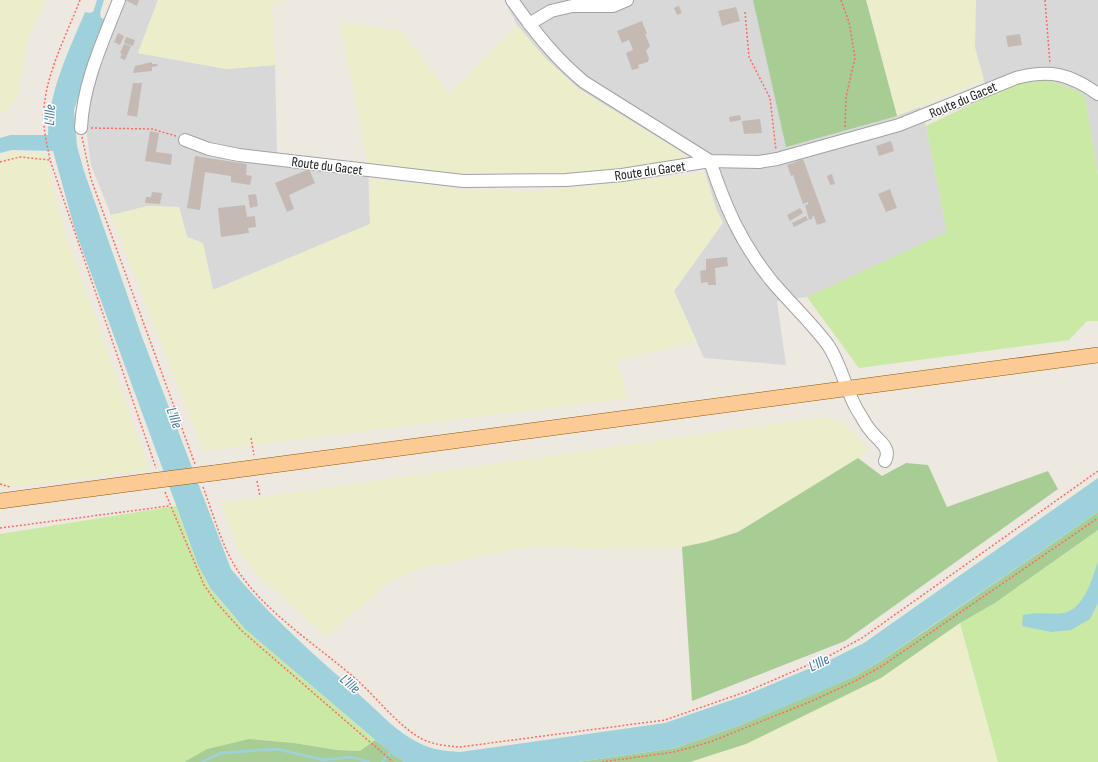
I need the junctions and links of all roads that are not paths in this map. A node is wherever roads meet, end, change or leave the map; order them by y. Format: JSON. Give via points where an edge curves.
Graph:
{"nodes":[{"id":1,"x":119,"y":0,"type":"edge"},
{"id":2,"x":512,"y":0,"type":"edge"},
{"id":3,"x":627,"y":0,"type":"edge"},
{"id":4,"x":529,"y":24,"type":"junction"},
{"id":5,"x":1098,"y":94,"type":"edge"},
{"id":6,"x":81,"y":128,"type":"road end"},
{"id":7,"x":185,"y":140,"type":"road end"},
{"id":8,"x":710,"y":161,"type":"junction"},
{"id":9,"x":1098,"y":355,"type":"edge"},
{"id":10,"x":848,"y":388,"type":"junction"},
{"id":11,"x":885,"y":461,"type":"dead end"},
{"id":12,"x":0,"y":501,"type":"edge"}],
"edges":[{"from":1,"to":6,"type":"street","via":[[90,77],[82,108]]},
{"from":2,"to":4,"type":"street"},
{"from":3,"to":4,"type":"street","via":[[613,6],[572,6],[551,11]]},
{"from":4,"to":8,"type":"street","via":[[565,67],[584,82]]},
{"from":5,"to":8,"type":"street","name":"Route du Gacet","via":[[1076,80],[1051,73],[1032,74],[1016,78],[926,116],[777,159],[760,162]]},
{"from":7,"to":8,"type":"street","name":"Route du Gacet","via":[[209,149],[252,157],[463,181],[566,180],[622,175]]},
{"from":8,"to":10,"type":"street","via":[[724,202],[747,247],[770,279],[828,346],[839,363]]},
{"from":9,"to":10,"type":"main road"},
{"from":10,"to":11,"type":"street","via":[[859,413],[887,450]]},
{"from":10,"to":12,"type":"main road","bridge":true}]}
